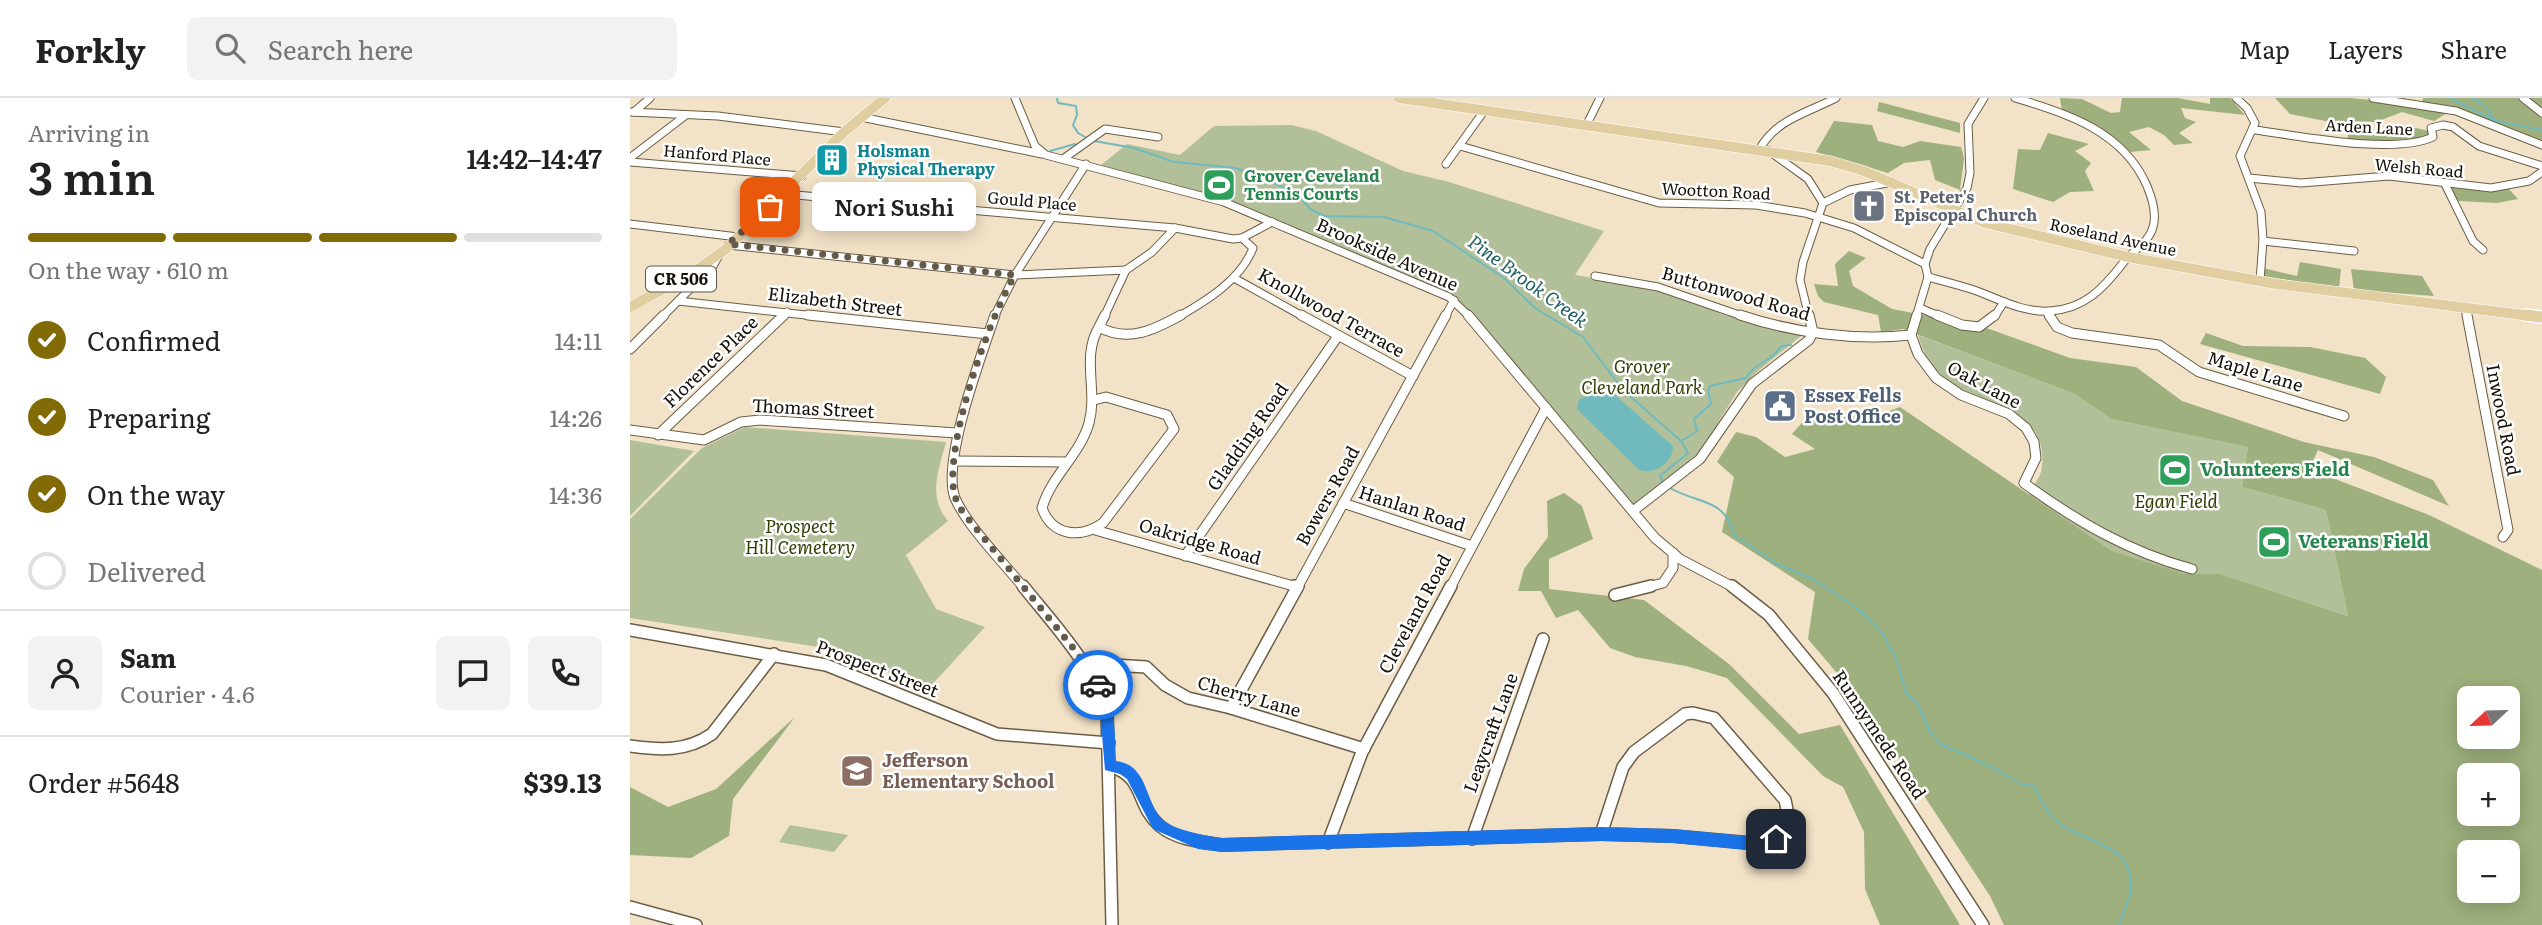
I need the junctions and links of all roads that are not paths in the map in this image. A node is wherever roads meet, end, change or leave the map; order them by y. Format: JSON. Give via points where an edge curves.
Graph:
{"nodes":[{"id":1,"x":650,"y":98,"type":"edge"},
{"id":2,"x":886,"y":98,"type":"edge"},
{"id":3,"x":1015,"y":98,"type":"edge"},
{"id":4,"x":1399,"y":98,"type":"edge"},
{"id":5,"x":1600,"y":98,"type":"edge"},
{"id":6,"x":1811,"y":98,"type":"edge"},
{"id":7,"x":1836,"y":98,"type":"edge"},
{"id":8,"x":1984,"y":98,"type":"edge"},
{"id":9,"x":2015,"y":98,"type":"edge"},
{"id":10,"x":2236,"y":98,"type":"edge"},
{"id":11,"x":2373,"y":98,"type":"edge"},
{"id":12,"x":2523,"y":98,"type":"edge"},
{"id":13,"x":1819,"y":106,"type":"junction"},
{"id":14,"x":1484,"y":111,"type":"junction"},
{"id":15,"x":632,"y":112,"type":"edge"},
{"id":16,"x":2542,"y":113,"type":"edge"},
{"id":17,"x":686,"y":115,"type":"junction"},
{"id":18,"x":861,"y":117,"type":"junction"},
{"id":19,"x":1587,"y":126,"type":"junction"},
{"id":20,"x":2255,"y":130,"type":"junction"},
{"id":21,"x":844,"y":132,"type":"junction"},
{"id":22,"x":1158,"y":137,"type":"dead end"},
{"id":23,"x":1034,"y":142,"type":"junction"},
{"id":24,"x":2542,"y":145,"type":"edge"},
{"id":25,"x":1460,"y":146,"type":"junction"},
{"id":26,"x":1009,"y":148,"type":"junction"},
{"id":27,"x":1764,"y":150,"type":"junction"},
{"id":28,"x":1046,"y":155,"type":"junction"},
{"id":29,"x":1063,"y":159,"type":"junction"},
{"id":30,"x":630,"y":160,"type":"edge"},
{"id":31,"x":1086,"y":164,"type":"junction"},
{"id":32,"x":1446,"y":164,"type":"dead end"},
{"id":33,"x":2542,"y":166,"type":"edge"},
{"id":34,"x":2542,"y":172,"type":"edge"},
{"id":35,"x":802,"y":176,"type":"junction"},
{"id":36,"x":2249,"y":178,"type":"junction"},
{"id":37,"x":1892,"y":182,"type":"junction"},
{"id":38,"x":2445,"y":184,"type":"junction"},
{"id":39,"x":784,"y":194,"type":"junction"},
{"id":40,"x":1823,"y":203,"type":"junction"},
{"id":41,"x":1954,"y":211,"type":"junction"},
{"id":42,"x":1051,"y":217,"type":"junction"},
{"id":43,"x":1819,"y":217,"type":"junction"},
{"id":44,"x":1272,"y":222,"type":"junction"},
{"id":45,"x":630,"y":224,"type":"edge"},
{"id":46,"x":1175,"y":228,"type":"junction"},
{"id":47,"x":738,"y":237,"type":"junction"},
{"id":48,"x":1242,"y":238,"type":"junction"},
{"id":49,"x":2263,"y":241,"type":"junction"},
{"id":50,"x":728,"y":244,"type":"junction"},
{"id":51,"x":2483,"y":250,"type":"dead end"},
{"id":52,"x":2354,"y":251,"type":"dead end"},
{"id":53,"x":719,"y":255,"type":"junction"},
{"id":54,"x":2128,"y":257,"type":"junction"},
{"id":55,"x":1925,"y":264,"type":"junction"},
{"id":56,"x":1126,"y":270,"type":"junction"},
{"id":57,"x":686,"y":273,"type":"junction"},
{"id":58,"x":1015,"y":275,"type":"junction"},
{"id":59,"x":1595,"y":276,"type":"dead end"},
{"id":60,"x":1928,"y":277,"type":"junction"},
{"id":61,"x":1234,"y":278,"type":"junction"},
{"id":62,"x":2260,"y":281,"type":"junction"},
{"id":63,"x":692,"y":286,"type":"junction"},
{"id":64,"x":1454,"y":300,"type":"junction"},
{"id":65,"x":678,"y":301,"type":"junction"},
{"id":66,"x":2004,"y":302,"type":"junction"},
{"id":67,"x":630,"y":305,"type":"edge"},
{"id":68,"x":2465,"y":307,"type":"junction"},
{"id":69,"x":1920,"y":308,"type":"junction"},
{"id":70,"x":787,"y":312,"type":"junction"},
{"id":71,"x":2048,"y":312,"type":"junction"},
{"id":72,"x":2542,"y":317,"type":"edge"},
{"id":73,"x":1099,"y":327,"type":"junction"},
{"id":74,"x":1813,"y":332,"type":"junction"},
{"id":75,"x":988,"y":334,"type":"junction"},
{"id":76,"x":1912,"y":335,"type":"junction"},
{"id":77,"x":1338,"y":336,"type":"junction"},
{"id":78,"x":630,"y":349,"type":"edge"},
{"id":79,"x":1413,"y":376,"type":"junction"},
{"id":80,"x":1094,"y":400,"type":"junction"},
{"id":81,"x":1546,"y":408,"type":"junction"},
{"id":82,"x":2344,"y":416,"type":"dead end"},
{"id":83,"x":630,"y":430,"type":"edge"},
{"id":84,"x":957,"y":433,"type":"junction"},
{"id":85,"x":657,"y":435,"type":"junction"},
{"id":86,"x":954,"y":461,"type":"junction"},
{"id":87,"x":1066,"y":462,"type":"junction"},
{"id":88,"x":1343,"y":503,"type":"junction"},
{"id":89,"x":1633,"y":511,"type":"junction"},
{"id":90,"x":1095,"y":530,"type":"junction"},
{"id":91,"x":2503,"y":537,"type":"dead end"},
{"id":92,"x":1472,"y":546,"type":"junction"},
{"id":93,"x":1673,"y":553,"type":"junction"},
{"id":94,"x":1185,"y":556,"type":"junction"},
{"id":95,"x":2192,"y":569,"type":"dead end"},
{"id":96,"x":1297,"y":587,"type":"junction"},
{"id":97,"x":1615,"y":595,"type":"dead end"},
{"id":98,"x":630,"y":629,"type":"edge"},
{"id":99,"x":1543,"y":639,"type":"dead end"},
{"id":100,"x":774,"y":654,"type":"junction"},
{"id":101,"x":1093,"y":675,"type":"junction"},
{"id":102,"x":1231,"y":708,"type":"junction"},
{"id":103,"x":1109,"y":743,"type":"junction"},
{"id":104,"x":630,"y":746,"type":"edge"},
{"id":105,"x":1364,"y":748,"type":"junction"},
{"id":106,"x":1110,"y":766,"type":"junction"},
{"id":107,"x":1601,"y":834,"type":"junction"},
{"id":108,"x":1472,"y":839,"type":"junction"},
{"id":109,"x":1328,"y":843,"type":"junction"},
{"id":110,"x":630,"y":907,"type":"edge"},
{"id":111,"x":696,"y":925,"type":"edge"},
{"id":112,"x":1112,"y":925,"type":"edge"},
{"id":113,"x":1983,"y":925,"type":"edge"}],
"edges":[{"from":1,"to":15,"type":"street"},
{"from":2,"to":18,"type":"main road","number":"CR 506"},
{"from":3,"to":23,"type":"street"},
{"from":4,"to":14,"type":"main road","name":"Roseland Avenue"},
{"from":5,"to":19,"type":"street"},
{"from":6,"to":13,"type":"street"},
{"from":7,"to":13,"type":"street"},
{"from":8,"to":41,"type":"street","via":[[1968,124],[1970,173]]},
{"from":9,"to":54,"type":"street","via":[[2087,124],[2116,143],[2139,167],[2154,216],[2148,238]]},
{"from":10,"to":20,"type":"street","via":[[2253,116]]},
{"from":11,"to":24,"type":"street","via":[[2456,111]]},
{"from":12,"to":16,"type":"street"},
{"from":13,"to":27,"type":"street","via":[[1774,127],[1765,137]]},
{"from":14,"to":19,"type":"main road","name":"Roseland Avenue"},
{"from":14,"to":25,"type":"street"},
{"from":15,"to":17,"type":"street"},
{"from":17,"to":21,"type":"street"},
{"from":17,"to":30,"type":"street"},
{"from":18,"to":21,"type":"main road","number":"CR 506"},
{"from":18,"to":26,"type":"street"},
{"from":19,"to":27,"type":"main road","name":"Roseland Avenue"},
{"from":20,"to":33,"type":"street","name":"Arden Lane","via":[[2331,141],[2415,144],[2429,141],[2431,128],[2443,125],[2462,132],[2479,146]]},
{"from":20,"to":36,"type":"street","via":[[2241,147]]},
{"from":21,"to":35,"type":"main road","number":"CR 506"},
{"from":22,"to":29,"type":"street","via":[[1105,129]]},
{"from":23,"to":26,"type":"street"},
{"from":23,"to":28,"type":"street"},
{"from":25,"to":32,"type":"street"},
{"from":25,"to":43,"type":"street","name":"Wootton Road","via":[[1659,203],[1756,205]]},
{"from":26,"to":28,"type":"street"},
{"from":27,"to":37,"type":"main road","name":"Roseland Avenue","via":[[1843,164]]},
{"from":27,"to":40,"type":"street","via":[[1808,179]]},
{"from":28,"to":29,"type":"street","name":"Brookside Avenue"},
{"from":29,"to":31,"type":"street","name":"Brookside Avenue"},
{"from":30,"to":35,"type":"street","name":"Hanford Place"},
{"from":31,"to":42,"type":"street"},
{"from":31,"to":44,"type":"street","name":"Brookside Avenue","via":[[1224,202]]},
{"from":34,"to":38,"type":"street","name":"Welsh Road","via":[[2512,186]]},
{"from":35,"to":39,"type":"main road","number":"CR 506"},
{"from":36,"to":38,"type":"street","name":"Welsh Road","via":[[2306,183],[2388,176]]},
{"from":36,"to":49,"type":"street","via":[[2261,212]]},
{"from":37,"to":40,"type":"street","via":[[1850,190]]},
{"from":37,"to":41,"type":"main road","name":"Roseland Avenue"},
{"from":38,"to":51,"type":"street","via":[[2473,242]]},
{"from":39,"to":42,"type":"street","name":"Gould Place"},
{"from":39,"to":47,"type":"main road","number":"CR 506"},
{"from":40,"to":43,"type":"street"},
{"from":41,"to":54,"type":"main road","name":"Roseland Avenue"},
{"from":41,"to":55,"type":"street","via":[[1939,231]]},
{"from":42,"to":46,"type":"street","name":"Gould Place"},
{"from":42,"to":58,"type":"street"},
{"from":43,"to":55,"type":"street","name":"Wootton Road","via":[[1869,234]]},
{"from":43,"to":74,"type":"street","via":[[1800,280]]},
{"from":44,"to":48,"type":"street"},
{"from":44,"to":64,"type":"street","name":"Brookside Avenue"},
{"from":45,"to":47,"type":"street"},
{"from":46,"to":48,"type":"street","name":"Gould Place"},
{"from":46,"to":56,"type":"street","via":[[1152,253]]},
{"from":47,"to":50,"type":"main road","number":"CR 506"},
{"from":48,"to":61,"type":"street","via":[[1253,248],[1253,257]]},
{"from":49,"to":52,"type":"street"},
{"from":49,"to":62,"type":"street"},
{"from":50,"to":53,"type":"main road","number":"CR 506"},
{"from":50,"to":57,"type":"main road","number":"CR 506"},
{"from":50,"to":58,"type":"street"},
{"from":53,"to":57,"type":"main road","number":"CR 506"},
{"from":53,"to":63,"type":"street"},
{"from":54,"to":62,"type":"main road","name":"Roseland Avenue"},
{"from":54,"to":71,"type":"street","via":[[2093,297]]},
{"from":55,"to":60,"type":"street"},
{"from":56,"to":58,"type":"street"},
{"from":56,"to":73,"type":"street"},
{"from":57,"to":63,"type":"street"},
{"from":57,"to":67,"type":"main road","number":"CR 506"},
{"from":58,"to":75,"type":"street"},
{"from":59,"to":74,"type":"street","name":"Buttonwood Road","via":[[1658,287],[1752,319]]},
{"from":60,"to":66,"type":"street"},
{"from":60,"to":69,"type":"street"},
{"from":61,"to":73,"type":"street","via":[[1157,328],[1117,335]]},
{"from":61,"to":77,"type":"street","name":"Knollwood Terrace"},
{"from":62,"to":68,"type":"main road","name":"Roseland Avenue"},
{"from":63,"to":65,"type":"street"},
{"from":64,"to":79,"type":"street","name":"Bowers Road"},
{"from":64,"to":81,"type":"street","name":"Brookside Avenue"},
{"from":65,"to":70,"type":"street","name":"Elizabeth Street"},
{"from":65,"to":78,"type":"street"},
{"from":66,"to":69,"type":"street","via":[[1994,317],[1979,327]]},
{"from":66,"to":71,"type":"street"},
{"from":68,"to":72,"type":"main road","name":"Roseland Avenue"},
{"from":68,"to":91,"type":"street","name":"Inwood Road","via":[[2508,530]]},
{"from":69,"to":76,"type":"street"},
{"from":70,"to":75,"type":"street","name":"Elizabeth Street"},
{"from":70,"to":85,"type":"street","name":"Florence Place"},
{"from":71,"to":82,"type":"street","name":"Maple Lane","via":[[2062,329],[2152,343],[2199,372]]},
{"from":73,"to":80,"type":"street","via":[[1088,358]]},
{"from":74,"to":76,"type":"street","name":"Buttonwood Road","via":[[1874,339]]},
{"from":74,"to":89,"type":"street","via":[[1809,340],[1757,378],[1704,454]]},
{"from":75,"to":84,"type":"street"},
{"from":76,"to":95,"type":"street","name":"Oak Lane","via":[[1918,355],[1937,378],[1961,395],[2009,414],[2029,432],[2035,461],[2024,483],[2062,512],[2123,546]]},
{"from":77,"to":79,"type":"street","name":"Knollwood Terrace"},
{"from":77,"to":94,"type":"street","name":"Gladding Road"},
{"from":79,"to":88,"type":"street","name":"Bowers Road"},
{"from":80,"to":87,"type":"street","via":[[1087,428]]},
{"from":80,"to":90,"type":"street","via":[[1106,397],[1147,408],[1167,415],[1174,425]]},
{"from":81,"to":89,"type":"street","name":"Brookside Avenue"},
{"from":81,"to":92,"type":"street","name":"Cleveland Road"},
{"from":83,"to":85,"type":"street","name":"Thomas Street"},
{"from":84,"to":85,"type":"street","name":"Thomas Street","via":[[760,420],[734,425],[708,439]]},
{"from":84,"to":86,"type":"street"},
{"from":86,"to":87,"type":"street"},
{"from":86,"to":101,"type":"street","via":[[954,495],[962,511]]},
{"from":87,"to":90,"type":"street","name":"Oakridge Road","via":[[1046,495],[1043,514],[1071,534]]},
{"from":88,"to":92,"type":"street","name":"Hanlan Road"},
{"from":88,"to":96,"type":"street","name":"Bowers Road"},
{"from":89,"to":93,"type":"street","name":"Runnymede Road"},
{"from":90,"to":94,"type":"street","name":"Oakridge Road"},
{"from":92,"to":105,"type":"street","name":"Cleveland Road"},
{"from":93,"to":97,"type":"street","via":[[1673,568],[1663,583]]},
{"from":93,"to":113,"type":"street","name":"Runnymede Road","via":[[1737,589],[1769,615],[1833,693]]},
{"from":94,"to":96,"type":"street","name":"Oakridge Road"},
{"from":96,"to":102,"type":"street","name":"Bowers Road"},
{"from":98,"to":100,"type":"street","name":"Prospect Street"},
{"from":99,"to":108,"type":"street","name":"Leaycraft Lane"},
{"from":100,"to":103,"type":"street","name":"Prospect Street","via":[[827,665],[997,734]]},
{"from":100,"to":104,"type":"street","via":[[703,741],[678,749]]},
{"from":101,"to":102,"type":"street","name":"Cherry Lane","via":[[1113,665],[1140,665],[1180,695]]},
{"from":101,"to":103,"type":"street","via":[[1107,711]]},
{"from":102,"to":105,"type":"street","name":"Cherry Lane"},
{"from":103,"to":106,"type":"street"},
{"from":105,"to":109,"type":"street","name":"Cleveland Road"},
{"from":106,"to":109,"type":"street","via":[[1132,774],[1158,825],[1178,835],[1222,845]]},
{"from":106,"to":112,"type":"street"},
{"from":107,"to":107,"type":"street","via":[[1756,844],[1781,834],[1789,816],[1785,800],[1719,724],[1700,712],[1685,714],[1634,752],[1623,767]]},
{"from":107,"to":108,"type":"street"},
{"from":108,"to":109,"type":"street"},
{"from":110,"to":111,"type":"street"}]}
